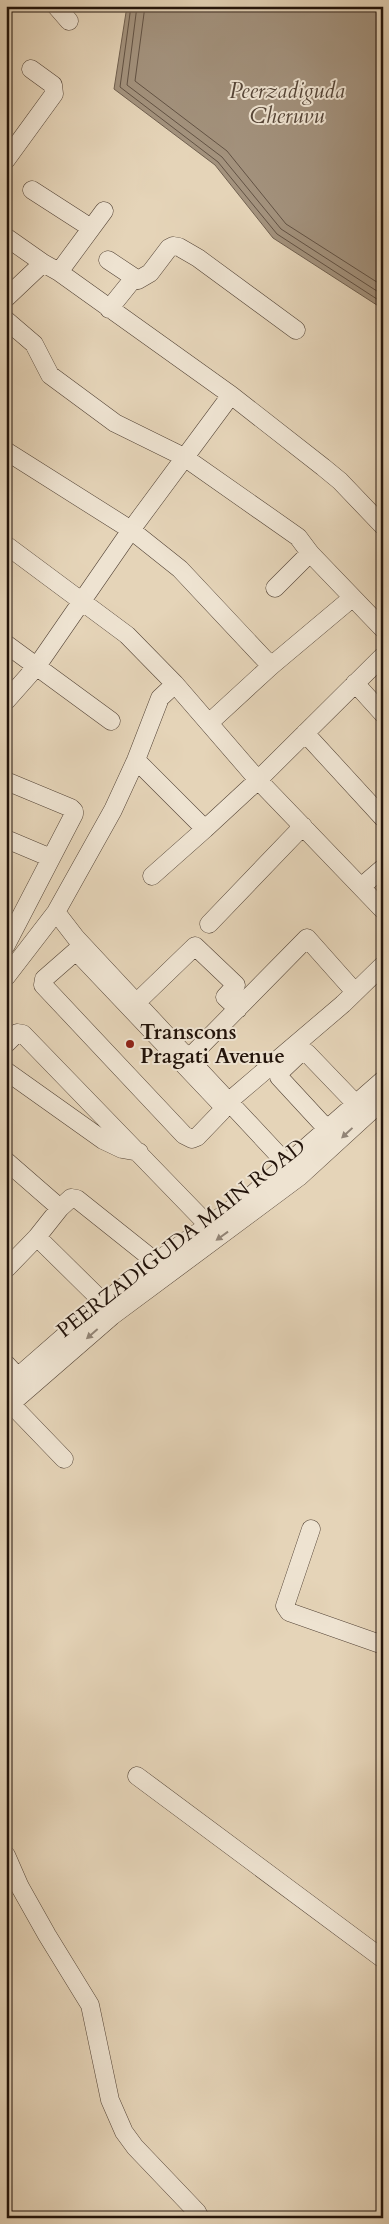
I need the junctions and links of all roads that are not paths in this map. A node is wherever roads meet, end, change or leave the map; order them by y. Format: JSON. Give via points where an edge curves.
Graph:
{"nodes":[{"id":1,"x":56,"y":6,"type":"edge"},
{"id":2,"x":69,"y":21,"type":"dead end"},
{"id":3,"x":31,"y":69,"type":"dead end"},
{"id":4,"x":6,"y":160,"type":"edge"},
{"id":5,"x":32,"y":190,"type":"dead end"},
{"id":6,"x":104,"y":211,"type":"dead end"},
{"id":7,"x":91,"y":228,"type":"junction"},
{"id":8,"x":6,"y":237,"type":"edge"},
{"id":9,"x":108,"y":260,"type":"dead end"},
{"id":10,"x":43,"y":264,"type":"junction"},
{"id":11,"x":60,"y":272,"type":"junction"},
{"id":12,"x":134,"y":278,"type":"junction"},
{"id":13,"x":6,"y":298,"type":"edge"},
{"id":14,"x":109,"y":309,"type":"junction"},
{"id":15,"x":6,"y":320,"type":"edge"},
{"id":16,"x":296,"y":330,"type":"dead end"},
{"id":17,"x":232,"y":395,"type":"junction"},
{"id":18,"x":6,"y":451,"type":"edge"},
{"id":19,"x":184,"y":457,"type":"junction"},
{"id":20,"x":383,"y":526,"type":"edge"},
{"id":21,"x":131,"y":530,"type":"junction"},
{"id":22,"x":6,"y":545,"type":"edge"},
{"id":23,"x":310,"y":553,"type":"junction"},
{"id":24,"x":275,"y":588,"type":"dead end"},
{"id":25,"x":352,"y":598,"type":"junction"},
{"id":26,"x":83,"y":600,"type":"junction"},
{"id":27,"x":383,"y":629,"type":"edge"},
{"id":28,"x":6,"y":644,"type":"edge"},
{"id":29,"x":383,"y":656,"type":"edge"},
{"id":30,"x":37,"y":666,"type":"junction"},
{"id":31,"x":271,"y":666,"type":"junction"},
{"id":32,"x":355,"y":683,"type":"junction"},
{"id":33,"x":175,"y":684,"type":"junction"},
{"id":34,"x":7,"y":700,"type":"edge"},
{"id":35,"x":383,"y":714,"type":"edge"},
{"id":36,"x":111,"y":721,"type":"dead end"},
{"id":37,"x":209,"y":723,"type":"junction"},
{"id":38,"x":305,"y":732,"type":"junction"},
{"id":39,"x":136,"y":760,"type":"junction"},
{"id":40,"x":258,"y":780,"type":"junction"},
{"id":41,"x":6,"y":781,"type":"edge"},
{"id":42,"x":383,"y":818,"type":"edge"},
{"id":43,"x":303,"y":826,"type":"junction"},
{"id":44,"x":205,"y":829,"type":"junction"},
{"id":45,"x":6,"y":839,"type":"edge"},
{"id":46,"x":51,"y":858,"type":"junction"},
{"id":47,"x":383,"y":868,"type":"edge"},
{"id":48,"x":152,"y":876,"type":"dead end"},
{"id":49,"x":361,"y":887,"type":"junction"},
{"id":50,"x":383,"y":910,"type":"edge"},
{"id":51,"x":56,"y":912,"type":"junction"},
{"id":52,"x":209,"y":924,"type":"dead end"},
{"id":53,"x":6,"y":945,"type":"edge"},
{"id":54,"x":383,"y":965,"type":"edge"},
{"id":55,"x":6,"y":977,"type":"edge"},
{"id":56,"x":355,"y":992,"type":"junction"},
{"id":57,"x":136,"y":1003,"type":"junction"},
{"id":58,"x":238,"y":1009,"type":"junction"},
{"id":59,"x":6,"y":1044,"type":"edge"},
{"id":60,"x":188,"y":1059,"type":"junction"},
{"id":61,"x":6,"y":1071,"type":"edge"},
{"id":62,"x":383,"y":1080,"type":"edge"},
{"id":63,"x":383,"y":1100,"type":"edge"},
{"id":64,"x":356,"y":1104,"type":"junction"},
{"id":65,"x":225,"y":1107,"type":"junction"},
{"id":66,"x":327,"y":1129,"type":"junction"},
{"id":67,"x":139,"y":1152,"type":"junction"},
{"id":68,"x":10,"y":1171,"type":"edge"},
{"id":69,"x":293,"y":1171,"type":"junction"},
{"id":70,"x":60,"y":1208,"type":"junction"},
{"id":71,"x":209,"y":1226,"type":"junction"},
{"id":72,"x":37,"y":1237,"type":"junction"},
{"id":73,"x":156,"y":1262,"type":"junction"},
{"id":74,"x":6,"y":1268,"type":"edge"},
{"id":75,"x":104,"y":1303,"type":"junction"},
{"id":76,"x":9,"y":1388,"type":"edge"},
{"id":77,"x":64,"y":1459,"type":"dead end"},
{"id":78,"x":311,"y":1529,"type":"dead end"},
{"id":79,"x":383,"y":1645,"type":"edge"},
{"id":80,"x":137,"y":1776,"type":"dead end"},
{"id":81,"x":6,"y":1855,"type":"edge"},
{"id":82,"x":383,"y":1959,"type":"edge"},
{"id":83,"x":200,"y":2218,"type":"edge"}],
"edges":[{"from":1,"to":2,"type":"street"},
{"from":3,"to":4,"type":"street","via":[[52,85],[54,94]]},
{"from":5,"to":7,"type":"street"},
{"from":6,"to":7,"type":"street"},
{"from":7,"to":11,"type":"street"},
{"from":8,"to":10,"type":"street"},
{"from":9,"to":12,"type":"street"},
{"from":10,"to":11,"type":"street"},
{"from":10,"to":13,"type":"street"},
{"from":11,"to":14,"type":"street"},
{"from":12,"to":14,"type":"street"},
{"from":12,"to":16,"type":"street","via":[[144,278],[164,253],[173,246],[179,247]]},
{"from":14,"to":17,"type":"street"},
{"from":15,"to":19,"type":"street","via":[[34,344],[50,374],[114,423]]},
{"from":17,"to":19,"type":"street"},
{"from":17,"to":20,"type":"street","via":[[340,481]]},
{"from":18,"to":21,"type":"street"},
{"from":19,"to":21,"type":"street"},
{"from":19,"to":23,"type":"street","via":[[298,537]]},
{"from":21,"to":26,"type":"street"},
{"from":21,"to":31,"type":"street","via":[[180,569]]},
{"from":22,"to":26,"type":"street"},
{"from":23,"to":24,"type":"street"},
{"from":23,"to":25,"type":"street"},
{"from":25,"to":27,"type":"street"},
{"from":25,"to":31,"type":"street"},
{"from":26,"to":30,"type":"street"},
{"from":26,"to":33,"type":"street","via":[[127,635]]},
{"from":28,"to":30,"type":"street"},
{"from":29,"to":32,"type":"street"},
{"from":30,"to":34,"type":"street"},
{"from":30,"to":36,"type":"street"},
{"from":31,"to":37,"type":"street"},
{"from":32,"to":35,"type":"street"},
{"from":32,"to":38,"type":"street"},
{"from":33,"to":37,"type":"street"},
{"from":33,"to":39,"type":"street","via":[[160,698]]},
{"from":37,"to":40,"type":"street"},
{"from":38,"to":40,"type":"street"},
{"from":38,"to":42,"type":"street"},
{"from":39,"to":44,"type":"street"},
{"from":39,"to":51,"type":"street","via":[[113,810]]},
{"from":40,"to":43,"type":"street"},
{"from":40,"to":44,"type":"street"},
{"from":41,"to":46,"type":"street","via":[[74,811]]},
{"from":43,"to":49,"type":"street"},
{"from":43,"to":52,"type":"street"},
{"from":44,"to":48,"type":"street"},
{"from":45,"to":46,"type":"street"},
{"from":46,"to":53,"type":"street"},
{"from":47,"to":49,"type":"street"},
{"from":49,"to":50,"type":"street"},
{"from":51,"to":55,"type":"street"},
{"from":51,"to":57,"type":"street"},
{"from":54,"to":56,"type":"street"},
{"from":56,"to":58,"type":"street","via":[[307,938]]},
{"from":56,"to":65,"type":"street"},
{"from":57,"to":58,"type":"street","via":[[195,946],[236,985],[225,997]]},
{"from":57,"to":60,"type":"street"},
{"from":58,"to":60,"type":"street"},
{"from":59,"to":67,"type":"street","via":[[17,1033],[23,1034]]},
{"from":60,"to":65,"type":"street"},
{"from":61,"to":67,"type":"street","via":[[103,1140],[122,1149]]},
{"from":62,"to":64,"type":"street","name":"PEERZADIGUDA MAIN ROAD"},
{"from":63,"to":69,"type":"street","name":"PEERZADIGUDA MAIN ROAD","one_way":true},
{"from":64,"to":66,"type":"street","name":"PEERZADIGUDA MAIN ROAD"},
{"from":64,"to":66,"type":"street","via":[[307,1052],[300,1053],[280,1072],[279,1077]]},
{"from":65,"to":65,"type":"street","via":[[197,1137],[192,1139],[184,1135],[43,985],[44,980],[72,953],[76,951],[82,955]]},
{"from":65,"to":69,"type":"street"},
{"from":66,"to":69,"type":"street","name":"PEERZADIGUDA MAIN ROAD"},
{"from":67,"to":71,"type":"street"},
{"from":68,"to":70,"type":"street"},
{"from":69,"to":71,"type":"street","name":"PEERZADIGUDA MAIN ROAD","via":[[252,1194]]},
{"from":69,"to":76,"type":"street","name":"PEERZADIGUDA MAIN ROAD","one_way":true,"via":[[112,1316]]},
{"from":70,"to":72,"type":"street"},
{"from":70,"to":73,"type":"street","via":[[71,1198],[77,1199]]},
{"from":71,"to":73,"type":"street","name":"PEERZADIGUDA MAIN ROAD"},
{"from":72,"to":74,"type":"street"},
{"from":72,"to":75,"type":"street"},
{"from":73,"to":75,"type":"street","name":"PEERZADIGUDA MAIN ROAD"},
{"from":75,"to":76,"type":"street","name":"PEERZADIGUDA MAIN ROAD"},
{"from":76,"to":77,"type":"street"},
{"from":78,"to":79,"type":"street","via":[[285,1606],[289,1612]]},
{"from":80,"to":82,"type":"street"},
{"from":81,"to":83,"type":"street","via":[[47,1936],[90,2005],[110,2100],[124,2132]]}]}
